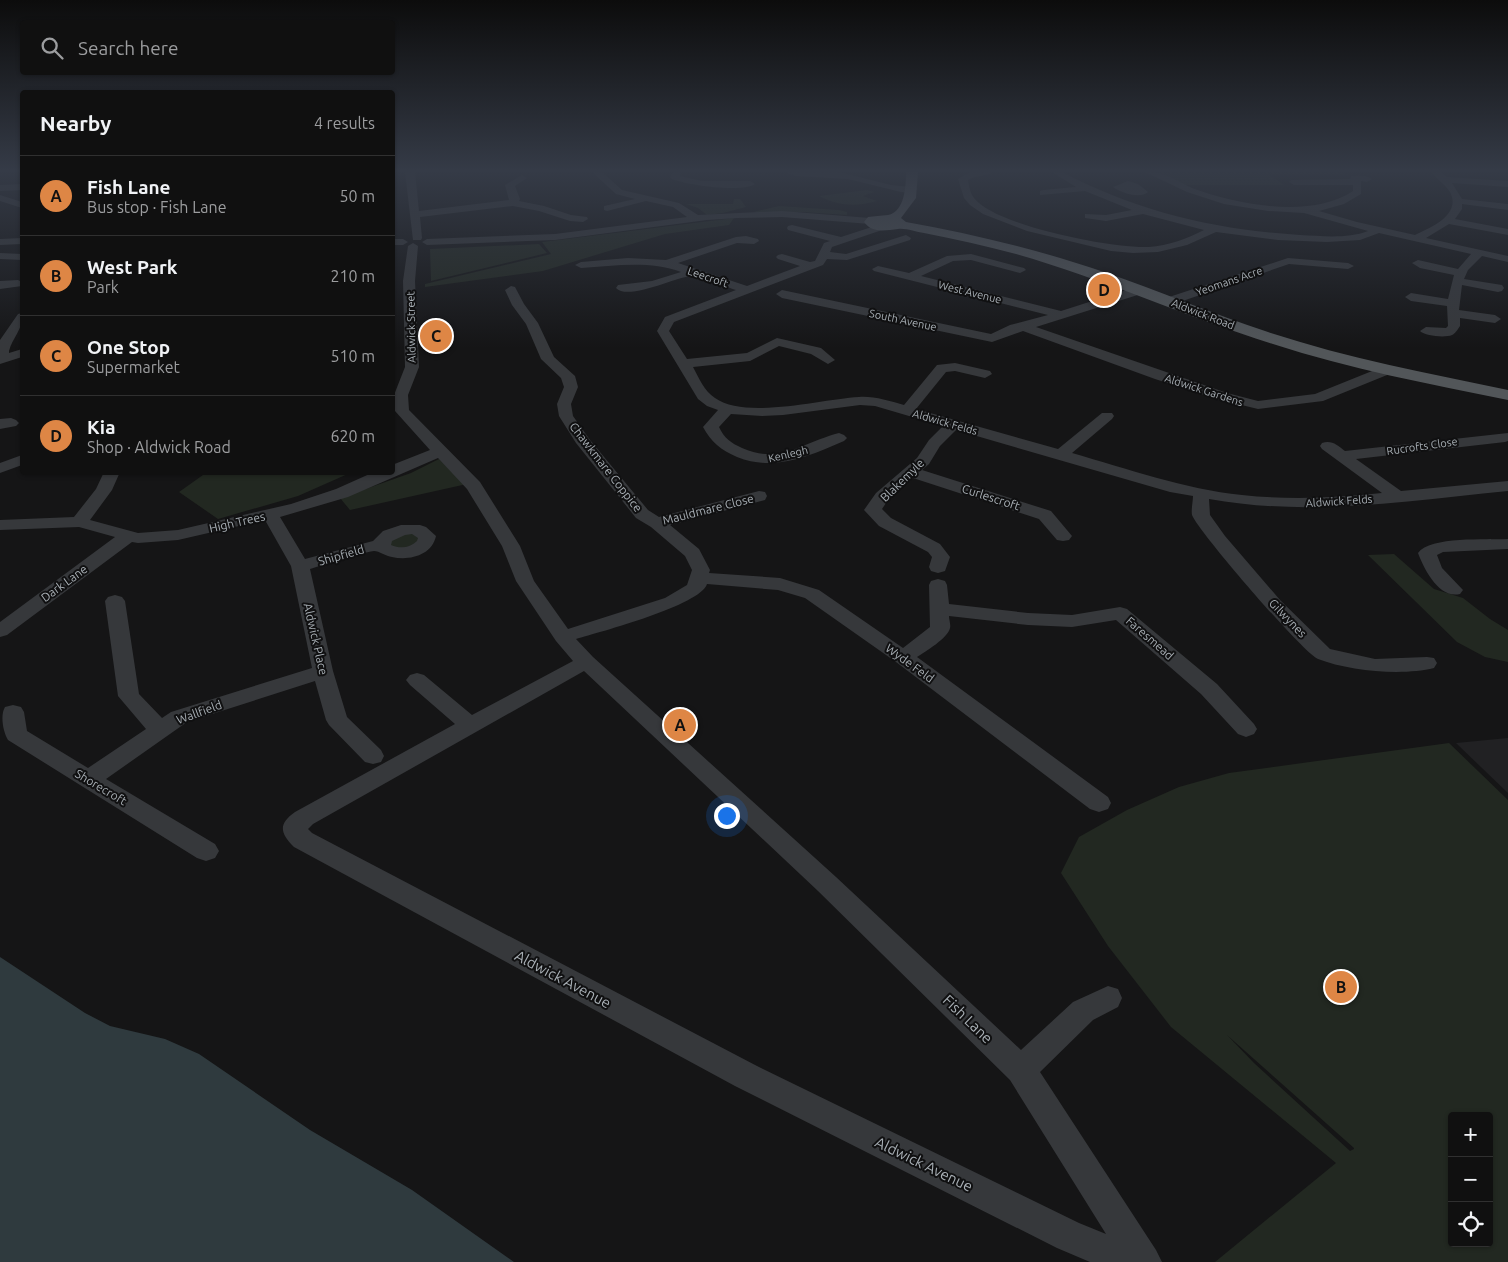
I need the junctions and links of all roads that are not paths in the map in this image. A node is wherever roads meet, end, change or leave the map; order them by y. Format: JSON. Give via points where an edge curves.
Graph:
{"nodes":[{"id":1,"x":600,"y":231,"type":"edge"},
{"id":2,"x":804,"y":231,"type":"edge"},
{"id":3,"x":873,"y":231,"type":"edge"},
{"id":4,"x":883,"y":231,"type":"edge"},
{"id":5,"x":922,"y":231,"type":"edge"},
{"id":6,"x":1043,"y":231,"type":"edge"},
{"id":7,"x":1210,"y":231,"type":"edge"},
{"id":8,"x":1234,"y":231,"type":"edge"},
{"id":9,"x":1375,"y":231,"type":"edge"},
{"id":10,"x":1382,"y":231,"type":"edge"},
{"id":11,"x":1430,"y":231,"type":"edge"},
{"id":12,"x":1415,"y":239,"type":"junction"},
{"id":13,"x":840,"y":240,"type":"junction"},
{"id":14,"x":11,"y":242,"type":"edge"},
{"id":15,"x":410,"y":242,"type":"edge"},
{"id":16,"x":754,"y":242,"type":"dead end"},
{"id":17,"x":1479,"y":253,"type":"junction"},
{"id":18,"x":0,"y":255,"type":"edge"},
{"id":19,"x":824,"y":255,"type":"junction"},
{"id":20,"x":20,"y":257,"type":"edge"},
{"id":21,"x":782,"y":258,"type":"dead end"},
{"id":22,"x":1508,"y":259,"type":"edge"},
{"id":23,"x":668,"y":263,"type":"junction"},
{"id":24,"x":1418,"y":263,"type":"dead end"},
{"id":25,"x":581,"y":265,"type":"dead end"},
{"id":26,"x":810,"y":266,"type":"junction"},
{"id":27,"x":1348,"y":266,"type":"dead end"},
{"id":28,"x":878,"y":269,"type":"dead end"},
{"id":29,"x":1020,"y":270,"type":"dead end"},
{"id":30,"x":691,"y":272,"type":"junction"},
{"id":31,"x":910,"y":277,"type":"junction"},
{"id":32,"x":1459,"y":277,"type":"junction"},
{"id":33,"x":18,"y":284,"type":"dead end"},
{"id":34,"x":0,"y":285,"type":"edge"},
{"id":35,"x":622,"y":288,"type":"dead end"},
{"id":36,"x":1498,"y":288,"type":"dead end"},
{"id":37,"x":510,"y":290,"type":"dead end"},
{"id":38,"x":746,"y":290,"type":"junction"},
{"id":39,"x":1140,"y":290,"type":"junction"},
{"id":40,"x":782,"y":294,"type":"dead end"},
{"id":41,"x":1411,"y":297,"type":"dead end"},
{"id":42,"x":1170,"y":301,"type":"junction"},
{"id":43,"x":1453,"y":308,"type":"junction"},
{"id":44,"x":1061,"y":315,"type":"junction"},
{"id":45,"x":20,"y":317,"type":"edge"},
{"id":46,"x":1495,"y":319,"type":"dead end"},
{"id":47,"x":7,"y":320,"type":"dead end"},
{"id":48,"x":20,"y":320,"type":"edge"},
{"id":49,"x":1024,"y":327,"type":"junction"},
{"id":50,"x":1426,"y":332,"type":"dead end"},
{"id":51,"x":20,"y":355,"type":"edge"},
{"id":52,"x":3,"y":359,"type":"edge"},
{"id":53,"x":828,"y":360,"type":"dead end"},
{"id":54,"x":684,"y":364,"type":"junction"},
{"id":55,"x":1387,"y":370,"type":"junction"},
{"id":56,"x":986,"y":374,"type":"dead end"},
{"id":57,"x":1508,"y":395,"type":"edge"},
{"id":58,"x":727,"y":409,"type":"junction"},
{"id":59,"x":907,"y":411,"type":"junction"},
{"id":60,"x":1107,"y":416,"type":"dead end"},
{"id":61,"x":952,"y":425,"type":"junction"},
{"id":62,"x":1505,"y":437,"type":"dead end"},
{"id":63,"x":839,"y":438,"type":"dead end"},
{"id":64,"x":441,"y":451,"type":"junction"},
{"id":65,"x":1061,"y":456,"type":"junction"},
{"id":66,"x":20,"y":461,"type":"edge"},
{"id":67,"x":0,"y":468,"type":"edge"},
{"id":68,"x":395,"y":470,"type":"edge"},
{"id":69,"x":910,"y":472,"type":"junction"},
{"id":70,"x":111,"y":475,"type":"edge"},
{"id":71,"x":384,"y":475,"type":"edge"},
{"id":72,"x":1504,"y":490,"type":"edge"},
{"id":73,"x":1201,"y":494,"type":"junction"},
{"id":74,"x":759,"y":496,"type":"dead end"},
{"id":75,"x":1397,"y":496,"type":"junction"},
{"id":76,"x":270,"y":514,"type":"junction"},
{"id":77,"x":79,"y":522,"type":"junction"},
{"id":78,"x":656,"y":523,"type":"junction"},
{"id":79,"x":0,"y":525,"type":"edge"},
{"id":80,"x":128,"y":536,"type":"junction"},
{"id":81,"x":1063,"y":536,"type":"dead end"},
{"id":82,"x":381,"y":544,"type":"dead end"},
{"id":83,"x":1508,"y":544,"type":"edge"},
{"id":84,"x":300,"y":566,"type":"junction"},
{"id":85,"x":699,"y":578,"type":"junction"},
{"id":86,"x":1453,"y":590,"type":"dead end"},
{"id":87,"x":115,"y":601,"type":"dead end"},
{"id":88,"x":939,"y":609,"type":"junction"},
{"id":89,"x":0,"y":630,"type":"edge"},
{"id":90,"x":563,"y":638,"type":"junction"},
{"id":91,"x":903,"y":657,"type":"junction"},
{"id":92,"x":1427,"y":664,"type":"dead end"},
{"id":93,"x":578,"y":666,"type":"dead end"},
{"id":94,"x":323,"y":671,"type":"junction"},
{"id":95,"x":417,"y":680,"type":"dead end"},
{"id":96,"x":13,"y":712,"type":"dead end"},
{"id":97,"x":470,"y":725,"type":"junction"},
{"id":98,"x":1246,"y":729,"type":"dead end"},
{"id":99,"x":160,"y":730,"type":"junction"},
{"id":100,"x":373,"y":756,"type":"dead end"},
{"id":101,"x":89,"y":779,"type":"junction"},
{"id":102,"x":1099,"y":803,"type":"dead end"},
{"id":103,"x":206,"y":851,"type":"dead end"},
{"id":104,"x":1108,"y":998,"type":"dead end"},
{"id":105,"x":1021,"y":1070,"type":"junction"},
{"id":106,"x":1133,"y":1262,"type":"edge"},
{"id":107,"x":1144,"y":1262,"type":"edge"}],
"edges":[{"from":1,"to":15,"type":"street","name":"Aldwick Road","via":[[546,238]]},
{"from":2,"to":13,"type":"street"},
{"from":3,"to":13,"type":"street","name":"Aldwick Felds"},
{"from":4,"to":19,"type":"street","via":[[847,257]]},
{"from":5,"to":39,"type":"main road","name":"Aldwick Road","via":[[1018,251]]},
{"from":6,"to":7,"type":"street","via":[[1108,248],[1122,256],[1139,258],[1151,255],[1150,250],[1199,237]]},
{"from":8,"to":9,"type":"street","via":[[1327,239],[1358,237]]},
{"from":10,"to":12,"type":"street"},
{"from":11,"to":12,"type":"street"},
{"from":12,"to":17,"type":"street"},
{"from":13,"to":19,"type":"street","name":"Aldwick Felds","via":[[828,246]]},
{"from":14,"to":18,"type":"street"},
{"from":15,"to":64,"type":"street","name":"Aldwick Street","via":[[405,281],[412,367],[401,395],[402,411]]},
{"from":16,"to":23,"type":"street","via":[[736,240]]},
{"from":17,"to":22,"type":"street"},
{"from":17,"to":32,"type":"street"},
{"from":18,"to":20,"type":"street"},
{"from":19,"to":26,"type":"street","name":"Aldwick Felds","via":[[818,263]]},
{"from":21,"to":26,"type":"street"},
{"from":23,"to":25,"type":"street","name":"Leecroft","via":[[628,261]]},
{"from":23,"to":30,"type":"street","name":"Leecroft"},
{"from":24,"to":32,"type":"street"},
{"from":26,"to":38,"type":"street","name":"Aldwick Felds"},
{"from":27,"to":42,"type":"street","name":"Yeomans Acre","via":[[1288,261]]},
{"from":28,"to":31,"type":"street","name":"West Avenue"},
{"from":29,"to":31,"type":"street","via":[[971,258],[951,258]]},
{"from":30,"to":35,"type":"street","via":[[653,284]]},
{"from":30,"to":38,"type":"street","name":"Leecroft"},
{"from":31,"to":44,"type":"street","name":"West Avenue"},
{"from":32,"to":36,"type":"street"},
{"from":32,"to":43,"type":"street","via":[[1452,296]]},
{"from":33,"to":34,"type":"street"},
{"from":37,"to":78,"type":"street","name":"Chawkmare Coppice","via":[[532,323],[548,359],[568,376],[571,387],[564,404],[566,416],[642,514]]},
{"from":38,"to":54,"type":"street","name":"Aldwick Felds","via":[[669,320],[663,331],[667,342]]},
{"from":39,"to":42,"type":"main road","name":"Aldwick Road"},
{"from":39,"to":44,"type":"street","name":"South Avenue"},
{"from":40,"to":49,"type":"street","name":"South Avenue","via":[[992,338]]},
{"from":41,"to":43,"type":"street"},
{"from":42,"to":55,"type":"main road","name":"Aldwick Road","via":[[1280,341]]},
{"from":43,"to":46,"type":"street"},
{"from":43,"to":50,"type":"street","via":[[1454,326],[1448,332]]},
{"from":44,"to":49,"type":"street","name":"South Avenue"},
{"from":45,"to":47,"type":"street"},
{"from":48,"to":52,"type":"street","via":[[5,342]]},
{"from":49,"to":55,"type":"street","name":"Aldwick Gardens","via":[[1160,376],[1258,405],[1318,398]]},
{"from":51,"to":52,"type":"street"},
{"from":53,"to":54,"type":"street","via":[[816,351],[777,342],[750,357]]},
{"from":54,"to":58,"type":"street","name":"Aldwick Felds","via":[[702,394],[711,403]]},
{"from":55,"to":57,"type":"main road","name":"Aldwick Road"},
{"from":56,"to":59,"type":"street","via":[[955,367],[942,368]]},
{"from":58,"to":59,"type":"street","name":"Aldwick Felds","via":[[746,413],[876,402]]},
{"from":58,"to":63,"type":"street","name":"Kenlegh","via":[[711,427],[717,439],[744,454],[767,460],[803,452]]},
{"from":59,"to":61,"type":"street","name":"Aldwick Felds"},
{"from":60,"to":65,"type":"street"},
{"from":61,"to":65,"type":"street","name":"Aldwick Felds"},
{"from":61,"to":69,"type":"street","name":"Blakemyle"},
{"from":62,"to":75,"type":"street","name":"Rucrofts Close","via":[[1409,449],[1334,451]]},
{"from":64,"to":68,"type":"street","name":"High Trees"},
{"from":64,"to":90,"type":"street","name":"Fish Lane","via":[[474,486],[495,518],[525,581]]},
{"from":65,"to":73,"type":"street","name":"Aldwick Felds"},
{"from":66,"to":67,"type":"street"},
{"from":69,"to":81,"type":"street","name":"Curlescroft","via":[[1045,515]]},
{"from":69,"to":88,"type":"street","name":"Blakemyle","via":[[882,497],[873,510],[885,522],[934,548],[941,557]]},
{"from":70,"to":77,"type":"street","via":[[104,490]]},
{"from":71,"to":76,"type":"street","name":"High Trees","via":[[342,493]]},
{"from":72,"to":75,"type":"street","name":"Aldwick Felds"},
{"from":73,"to":75,"type":"street","name":"Aldwick Felds","via":[[1242,500],[1322,504]]},
{"from":73,"to":92,"type":"street","name":"Gilwynes","via":[[1202,515],[1219,540],[1273,604],[1323,654],[1374,666]]},
{"from":74,"to":78,"type":"street","name":"Mauldmare Close"},
{"from":76,"to":80,"type":"street","name":"High Trees","via":[[178,535]]},
{"from":76,"to":84,"type":"street","name":"Aldwick Place"},
{"from":77,"to":79,"type":"street","name":"High Trees"},
{"from":77,"to":80,"type":"street","name":"High Trees"},
{"from":78,"to":85,"type":"street","name":"Chawkmare Coppice","via":[[693,553],[701,570]]},
{"from":80,"to":89,"type":"street","name":"Dark Lane"},
{"from":82,"to":84,"type":"street","name":"Shipfield"},
{"from":83,"to":86,"type":"street","via":[[1440,547],[1428,553],[1434,570]]},
{"from":84,"to":94,"type":"street","name":"Aldwick Place"},
{"from":85,"to":90,"type":"street","via":[[696,588],[672,602]]},
{"from":85,"to":91,"type":"street","name":"Wyde Feld","via":[[780,584],[812,594]]},
{"from":87,"to":99,"type":"street","via":[[129,696]]},
{"from":88,"to":91,"type":"street","via":[[940,629]]},
{"from":88,"to":98,"type":"street","name":"Faresmead","via":[[1072,621],[1130,612]]},
{"from":90,"to":105,"type":"street","name":"Fish Lane"},
{"from":91,"to":102,"type":"street","name":"Wyde Feld"},
{"from":93,"to":97,"type":"street","name":"Aldwick Avenue"},
{"from":94,"to":99,"type":"street","name":"Wallfield","via":[[179,716]]},
{"from":94,"to":100,"type":"street","name":"Aldwick Place","via":[[337,720]]},
{"from":95,"to":97,"type":"street"},
{"from":96,"to":101,"type":"street","name":"Shorecroft","via":[[16,735]]},
{"from":97,"to":106,"type":"street","name":"Aldwick Avenue","via":[[304,818],[296,824],[296,832],[303,840],[738,1071],[1069,1236]]},
{"from":99,"to":101,"type":"street","name":"Wallfield"},
{"from":101,"to":103,"type":"street","name":"Shorecroft"},
{"from":104,"to":105,"type":"street","via":[[1083,1011]]},
{"from":105,"to":107,"type":"street","name":"Fish Lane"}]}
